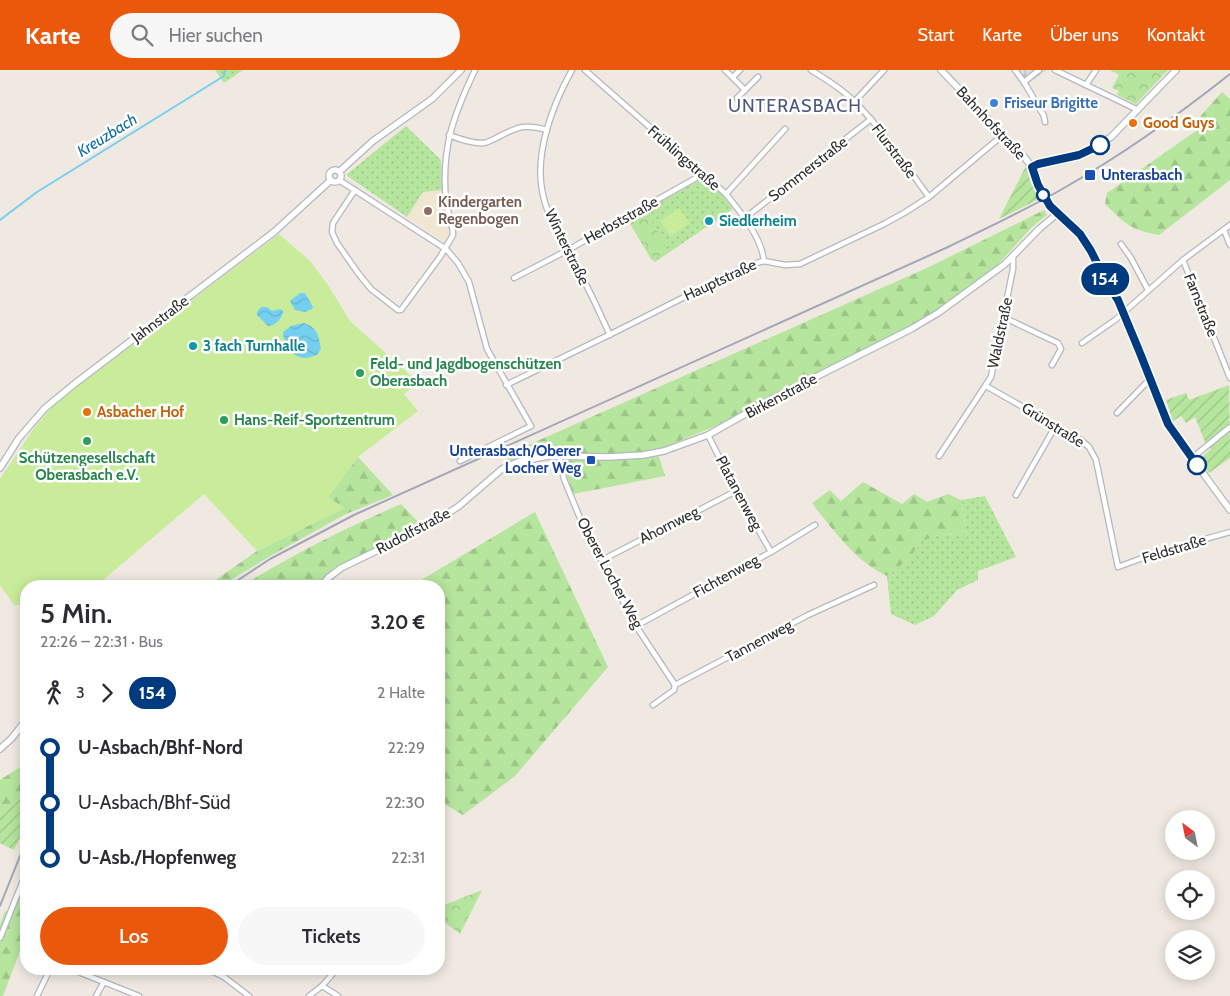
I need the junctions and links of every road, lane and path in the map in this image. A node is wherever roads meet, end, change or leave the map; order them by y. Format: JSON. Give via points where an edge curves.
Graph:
{"nodes":[{"id":1,"x":461,"y":70,"type":"edge"},
{"id":2,"x":475,"y":70,"type":"edge"},
{"id":3,"x":572,"y":70,"type":"edge"},
{"id":4,"x":585,"y":70,"type":"edge"},
{"id":5,"x":726,"y":70,"type":"edge"},
{"id":6,"x":740,"y":70,"type":"edge"},
{"id":7,"x":811,"y":70,"type":"edge"},
{"id":8,"x":884,"y":70,"type":"edge"},
{"id":9,"x":941,"y":70,"type":"edge"},
{"id":10,"x":1015,"y":70,"type":"edge"},
{"id":11,"x":1039,"y":70,"type":"edge"},
{"id":12,"x":1055,"y":70,"type":"edge"},
{"id":13,"x":1096,"y":70,"type":"edge"},
{"id":14,"x":1176,"y":70,"type":"edge"},
{"id":15,"x":733,"y":77,"type":"junction"},
{"id":16,"x":758,"y":78,"type":"dead end"},
{"id":17,"x":1024,"y":82,"type":"junction"},
{"id":18,"x":1086,"y":86,"type":"junction"},
{"id":19,"x":745,"y":90,"type":"junction"},
{"id":20,"x":737,"y":98,"type":"dead end"},
{"id":21,"x":854,"y":101,"type":"junction"},
{"id":22,"x":1138,"y":110,"type":"junction"},
{"id":23,"x":870,"y":119,"type":"junction"},
{"id":24,"x":1045,"y":122,"type":"dead end"},
{"id":25,"x":785,"y":129,"type":"dead end"},
{"id":26,"x":547,"y":130,"type":"junction"},
{"id":27,"x":1004,"y":134,"type":"junction"},
{"id":28,"x":449,"y":135,"type":"junction"},
{"id":29,"x":1032,"y":167,"type":"junction"},
{"id":30,"x":340,"y":171,"type":"junction"},
{"id":31,"x":701,"y":173,"type":"junction"},
{"id":32,"x":331,"y":180,"type":"junction"},
{"id":33,"x":339,"y":180,"type":"junction"},
{"id":34,"x":355,"y":190,"type":"junction"},
{"id":35,"x":726,"y":194,"type":"junction"},
{"id":36,"x":929,"y":197,"type":"junction"},
{"id":37,"x":1058,"y":214,"type":"junction"},
{"id":38,"x":745,"y":218,"type":"junction"},
{"id":39,"x":1230,"y":225,"type":"edge"},
{"id":40,"x":1224,"y":230,"type":"junction"},
{"id":41,"x":1121,"y":244,"type":"dead end"},
{"id":42,"x":1230,"y":245,"type":"edge"},
{"id":43,"x":446,"y":249,"type":"junction"},
{"id":44,"x":568,"y":250,"type":"junction"},
{"id":45,"x":1013,"y":256,"type":"junction"},
{"id":46,"x":764,"y":260,"type":"junction"},
{"id":47,"x":1183,"y":260,"type":"junction"},
{"id":48,"x":514,"y":278,"type":"dead end"},
{"id":49,"x":986,"y":279,"type":"joint"},
{"id":50,"x":1148,"y":290,"type":"junction"},
{"id":51,"x":1123,"y":313,"type":"junction"},
{"id":52,"x":1003,"y":317,"type":"junction"},
{"id":53,"x":610,"y":335,"type":"junction"},
{"id":54,"x":1082,"y":343,"type":"dead end"},
{"id":55,"x":1052,"y":365,"type":"dead end"},
{"id":56,"x":1230,"y":378,"type":"edge"},
{"id":57,"x":1150,"y":380,"type":"junction"},
{"id":58,"x":506,"y":385,"type":"junction"},
{"id":59,"x":986,"y":386,"type":"junction"},
{"id":60,"x":1117,"y":413,"type":"dead end"},
{"id":61,"x":1056,"y":425,"type":"junction"},
{"id":62,"x":1230,"y":427,"type":"edge"},
{"id":63,"x":708,"y":434,"type":"junction"},
{"id":64,"x":559,"y":455,"type":"junction"},
{"id":65,"x":939,"y":456,"type":"dead end"},
{"id":66,"x":1192,"y":458,"type":"junction"},
{"id":67,"x":460,"y":461,"type":"dead end"},
{"id":68,"x":0,"y":468,"type":"edge"},
{"id":69,"x":736,"y":491,"type":"junction"},
{"id":70,"x":1016,"y":495,"type":"dead end"},
{"id":71,"x":1230,"y":509,"type":"edge"},
{"id":72,"x":815,"y":525,"type":"dead end"},
{"id":73,"x":1230,"y":532,"type":"edge"},
{"id":74,"x":770,"y":552,"type":"junction"},
{"id":75,"x":602,"y":560,"type":"junction"},
{"id":76,"x":1118,"y":568,"type":"joint"},
{"id":77,"x":326,"y":580,"type":"edge"},
{"id":78,"x":874,"y":585,"type":"dead end"},
{"id":79,"x":636,"y":626,"type":"junction"},
{"id":80,"x":675,"y":685,"type":"junction"},
{"id":81,"x":653,"y":705,"type":"dead end"},
{"id":82,"x":20,"y":728,"type":"edge"},
{"id":83,"x":0,"y":749,"type":"edge"},
{"id":84,"x":20,"y":888,"type":"edge"},
{"id":85,"x":0,"y":938,"type":"edge"},
{"id":86,"x":47,"y":975,"type":"edge"},
{"id":87,"x":87,"y":975,"type":"edge"},
{"id":88,"x":220,"y":975,"type":"edge"},
{"id":89,"x":332,"y":975,"type":"edge"},
{"id":90,"x":104,"y":982,"type":"junction"},
{"id":91,"x":322,"y":986,"type":"junction"},
{"id":92,"x":37,"y":996,"type":"edge"},
{"id":93,"x":96,"y":996,"type":"edge"},
{"id":94,"x":139,"y":996,"type":"edge"},
{"id":95,"x":249,"y":996,"type":"edge"},
{"id":96,"x":309,"y":996,"type":"edge"},
{"id":97,"x":338,"y":996,"type":"edge"}],
"edges":[{"from":1,"to":30,"type":"street","name":"Jahnstraße","via":[[432,100],[373,142]]},
{"from":2,"to":28,"type":"street","via":[[456,110]]},
{"from":3,"to":26,"type":"street","name":"Winterstraße"},
{"from":4,"to":31,"type":"street","name":"Frühlingstraße"},
{"from":5,"to":15,"type":"street"},
{"from":6,"to":15,"type":"street"},
{"from":7,"to":21,"type":"street","name":"Flurstraße"},
{"from":8,"to":21,"type":"street"},
{"from":9,"to":27,"type":"street","name":"Bahnhofstraße"},
{"from":10,"to":17,"type":"street"},
{"from":11,"to":17,"type":"street"},
{"from":12,"to":18,"type":"street"},
{"from":13,"to":18,"type":"street"},
{"from":14,"to":22,"type":"street"},
{"from":15,"to":19,"type":"street"},
{"from":16,"to":19,"type":"street"},
{"from":17,"to":24,"type":"street"},
{"from":18,"to":22,"type":"street"},
{"from":19,"to":20,"type":"street"},
{"from":21,"to":23,"type":"street","name":"Flurstraße"},
{"from":22,"to":29,"type":"street","via":[[1111,137],[1091,150]]},
{"from":23,"to":36,"type":"street","name":"Flurstraße"},
{"from":23,"to":38,"type":"street","name":"Sommerstraße"},
{"from":25,"to":35,"type":"street"},
{"from":26,"to":28,"type":"street","via":[[516,127],[483,143]]},
{"from":26,"to":44,"type":"street","name":"Winterstraße","via":[[541,163],[542,190],[551,218]]},
{"from":27,"to":29,"type":"street","name":"Bahnhofstraße"},
{"from":27,"to":36,"type":"street","name":"Hauptstraße"},
{"from":28,"to":43,"type":"street","via":[[445,152],[446,202],[453,235]]},
{"from":29,"to":37,"type":"street","name":"Bahnhofstraße","via":[[1038,185]]},
{"from":30,"to":32,"type":"street","name":"Jahnstraße","via":[[332,171]]},
{"from":30,"to":33,"type":"street"},
{"from":31,"to":35,"type":"street","name":"Frühlingstraße"},
{"from":31,"to":44,"type":"street","name":"Herbststraße"},
{"from":32,"to":33,"type":"street"},
{"from":32,"to":68,"type":"street","name":"Jahnstraße","via":[[274,232],[45,408],[19,438]]},
{"from":33,"to":34,"type":"street"},
{"from":34,"to":43,"type":"street"},
{"from":34,"to":43,"type":"street","via":[[333,223],[332,232],[337,244],[371,289],[398,310],[404,308]]},
{"from":35,"to":38,"type":"street","name":"Frühlingstraße"},
{"from":36,"to":46,"type":"street","name":"Hauptstraße","via":[[884,224],[806,262],[792,266]]},
{"from":37,"to":45,"type":"street","name":"Waldstraße"},
{"from":37,"to":51,"type":"street","name":"Bahnhofstraße","via":[[1088,245]]},
{"from":38,"to":46,"type":"street","name":"Frühlingstraße","via":[[760,245]]},
{"from":39,"to":40,"type":"street"},
{"from":40,"to":42,"type":"street"},
{"from":40,"to":47,"type":"street"},
{"from":41,"to":50,"type":"street"},
{"from":43,"to":58,"type":"street","via":[[469,282],[484,341]]},
{"from":44,"to":48,"type":"street","name":"Herbststraße"},
{"from":44,"to":53,"type":"street","name":"Winterstraße"},
{"from":45,"to":49,"type":"street","name":"Waldstraße"},
{"from":45,"to":52,"type":"street","name":"Waldstraße"},
{"from":46,"to":53,"type":"street","name":"Hauptstraße"},
{"from":47,"to":50,"type":"street"},
{"from":47,"to":56,"type":"street","name":"Farnstraße"},
{"from":49,"to":63,"type":"street","name":"Birkenstraße","via":[[911,330]]},
{"from":50,"to":51,"type":"street"},
{"from":51,"to":54,"type":"street"},
{"from":51,"to":57,"type":"street","name":"Bahnhofstraße"},
{"from":52,"to":55,"type":"street","via":[[1058,343],[1061,349]]},
{"from":52,"to":59,"type":"street","name":"Waldstraße","via":[[991,377]]},
{"from":53,"to":58,"type":"street","name":"Hauptstraße"},
{"from":57,"to":60,"type":"street"},
{"from":57,"to":66,"type":"street","name":"Bahnhofstraße","via":[[1168,424]]},
{"from":58,"to":67,"type":"street","via":[[531,426]]},
{"from":59,"to":61,"type":"street","name":"Grünstraße"},
{"from":59,"to":65,"type":"street","name":"Waldstraße"},
{"from":61,"to":70,"type":"street"},
{"from":61,"to":76,"type":"street","name":"Grünstraße","via":[[1081,440],[1093,453]]},
{"from":62,"to":66,"type":"street"},
{"from":63,"to":64,"type":"street","name":"Birkenstraße","via":[[671,449],[643,455]]},
{"from":63,"to":69,"type":"street","name":"Platanenweg"},
{"from":64,"to":75,"type":"street","name":"Oberer Locher Weg","via":[[564,479]]},
{"from":64,"to":77,"type":"street","name":"Rudolfstraße","via":[[518,462],[502,469],[459,506],[432,524],[341,568]]},
{"from":66,"to":71,"type":"street","name":"Bahnhofstraße"},
{"from":69,"to":74,"type":"street","name":"Platanenweg"},
{"from":69,"to":75,"type":"street","name":"Ahornweg"},
{"from":72,"to":74,"type":"street","name":"Fichtenweg"},
{"from":73,"to":76,"type":"street","name":"Feldstraße","via":[[1156,553]]},
{"from":74,"to":79,"type":"street","name":"Fichtenweg"},
{"from":75,"to":79,"type":"street","name":"Oberer Locher Weg"},
{"from":78,"to":80,"type":"street","name":"Tannenweg","via":[[808,615]]},
{"from":79,"to":80,"type":"street","name":"Oberer Locher Weg"},
{"from":80,"to":81,"type":"street","name":"Tannenweg","via":[[674,690]]},
{"from":82,"to":83,"type":"street"},
{"from":84,"to":85,"type":"street"},
{"from":86,"to":92,"type":"street"},
{"from":87,"to":90,"type":"street"},
{"from":88,"to":95,"type":"street"},
{"from":89,"to":91,"type":"street"},
{"from":90,"to":93,"type":"street"},
{"from":90,"to":94,"type":"street"},
{"from":91,"to":96,"type":"street"},
{"from":91,"to":97,"type":"street"}]}
